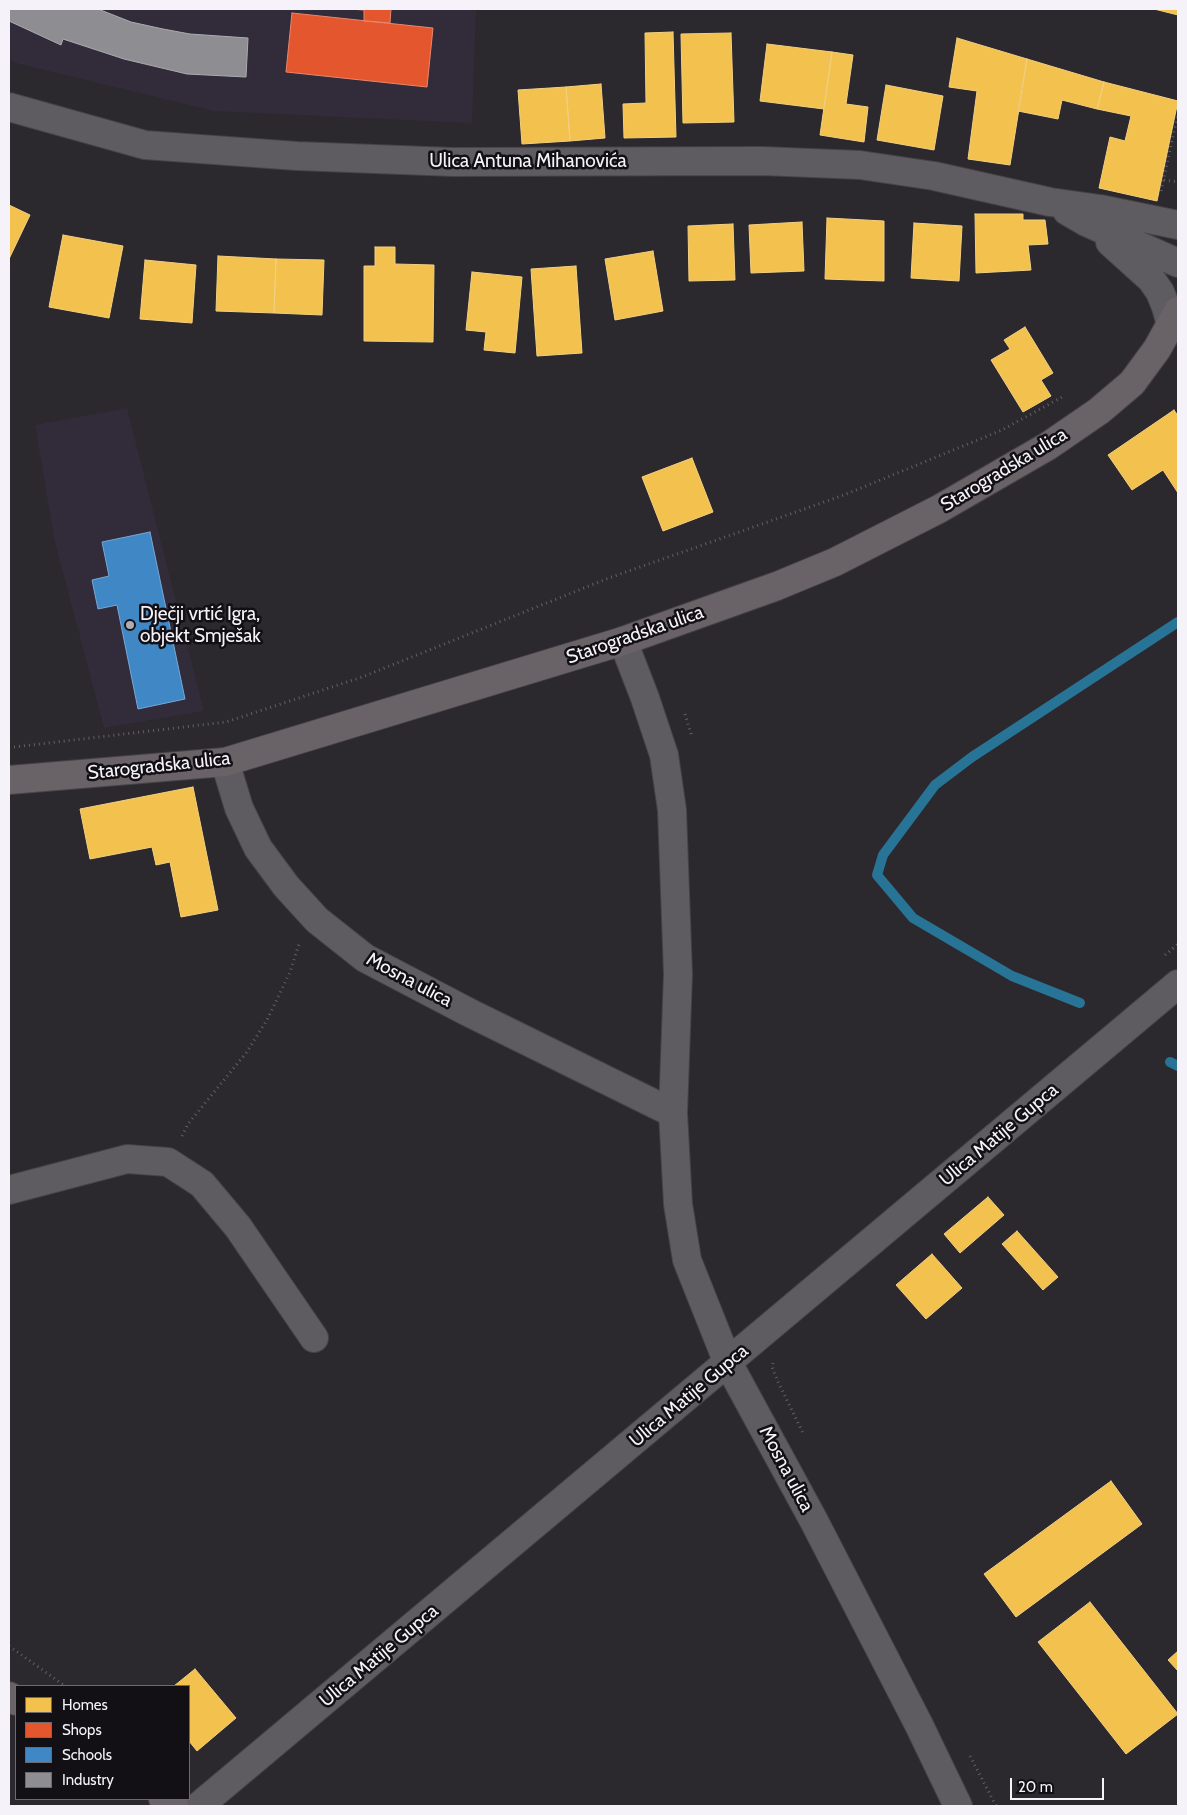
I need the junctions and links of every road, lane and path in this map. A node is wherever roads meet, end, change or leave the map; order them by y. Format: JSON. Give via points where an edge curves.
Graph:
{"nodes":[{"id":1,"x":9,"y":107,"type":"edge"},
{"id":2,"x":1178,"y":113,"type":"edge"},
{"id":3,"x":1178,"y":182,"type":"edge"},
{"id":4,"x":1050,"y":202,"type":"junction"},
{"id":5,"x":1086,"y":222,"type":"junction"},
{"id":6,"x":1178,"y":225,"type":"edge"},
{"id":7,"x":1178,"y":263,"type":"edge"},
{"id":8,"x":1174,"y":318,"type":"edge"},
{"id":9,"x":1070,"y":393,"type":"dead end"},
{"id":10,"x":623,"y":640,"type":"junction"},
{"id":11,"x":683,"y":711,"type":"dead end"},
{"id":12,"x":695,"y":746,"type":"dead end"},
{"id":13,"x":9,"y":748,"type":"edge"},
{"id":14,"x":225,"y":762,"type":"junction"},
{"id":15,"x":9,"y":780,"type":"edge"},
{"id":16,"x":317,"y":920,"type":"junction"},
{"id":17,"x":1178,"y":984,"type":"edge"},
{"id":18,"x":673,"y":1112,"type":"junction"},
{"id":19,"x":168,"y":1162,"type":"junction"},
{"id":20,"x":9,"y":1190,"type":"edge"},
{"id":21,"x":770,"y":1328,"type":"junction"},
{"id":22,"x":314,"y":1338,"type":"dead end"},
{"id":23,"x":728,"y":1364,"type":"junction"},
{"id":24,"x":778,"y":1382,"type":"dead end"},
{"id":25,"x":9,"y":1646,"type":"edge"},
{"id":26,"x":64,"y":1685,"type":"edge"},
{"id":27,"x":199,"y":1806,"type":"edge"},
{"id":28,"x":958,"y":1806,"type":"edge"}],
"edges":[{"from":1,"to":4,"type":"street","name":"Ulica Antuna Mihanovića","via":[[145,145],[298,156],[453,162],[762,161],[860,165],[934,176]]},
{"from":2,"to":3,"type":"path","via":[[1164,180]]},
{"from":4,"to":5,"type":"street","name":"Ulica Antuna Mihanovića"},
{"from":4,"to":6,"type":"street","name":"Ulica Antuna Mihanovića"},
{"from":5,"to":7,"type":"street","name":"Ulica Antuna Mihanovića"},
{"from":5,"to":8,"type":"street","name":"Ulica Antuna Mihanovića","via":[[1151,279]]},
{"from":8,"to":10,"type":"main road","name":"Starogradska ulica","via":[[1146,365],[1117,397],[1048,446],[939,510],[835,562],[777,586]]},
{"from":9,"to":13,"type":"path","via":[[1002,430],[844,496],[609,578],[362,677],[290,702],[226,722]]},
{"from":10,"to":14,"type":"main road","name":"Starogradska ulica"},
{"from":10,"to":18,"type":"street","name":"Mosna ulica","via":[[664,755],[672,810],[678,974]]},
{"from":11,"to":12,"type":"path"},
{"from":14,"to":15,"type":"main road","name":"Starogradska ulica"},
{"from":14,"to":16,"type":"street","name":"Mosna ulica","via":[[239,808],[258,848]]},
{"from":16,"to":18,"type":"street","name":"Mosna ulica","via":[[365,958]]},
{"from":16,"to":19,"type":"path","via":[[298,945],[290,972],[267,1020],[246,1053],[188,1124]]},
{"from":17,"to":21,"type":"street","name":"Ulica Matije Gupca"},
{"from":18,"to":23,"type":"street","name":"Mosna ulica","via":[[678,1204],[687,1260]]},
{"from":19,"to":20,"type":"street","via":[[127,1159]]},
{"from":19,"to":22,"type":"street","via":[[202,1184],[238,1227]]},
{"from":21,"to":23,"type":"street","name":"Ulica Matije Gupca"},
{"from":21,"to":24,"type":"path","via":[[783,1349],[772,1367]]},
{"from":23,"to":27,"type":"street","name":"Ulica Matije Gupca"},
{"from":23,"to":28,"type":"street","name":"Mosna ulica","via":[[814,1521]]},
{"from":25,"to":26,"type":"path"}]}
